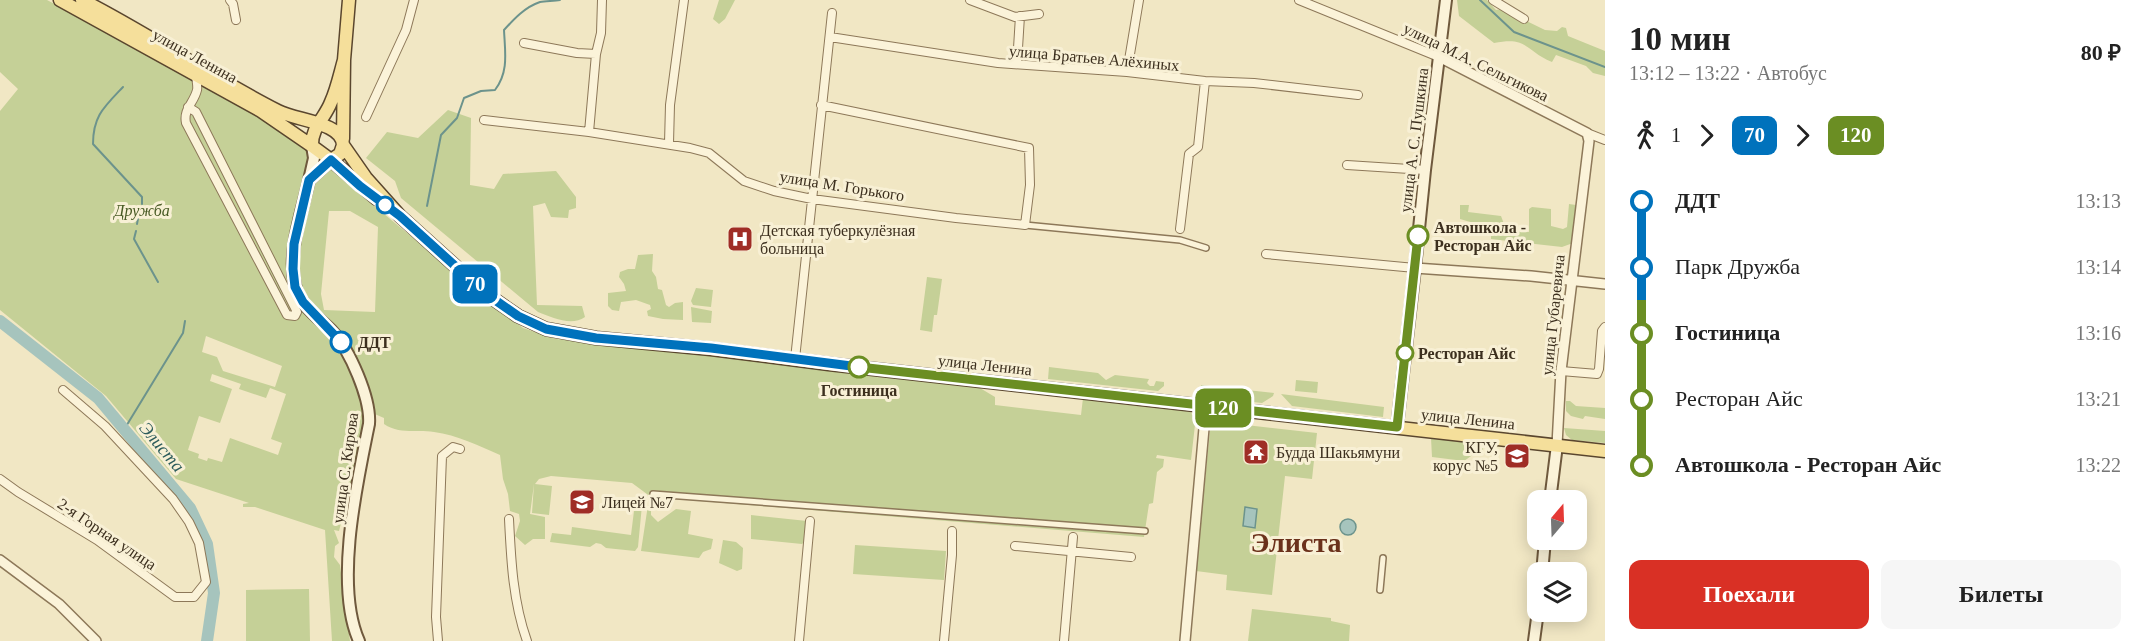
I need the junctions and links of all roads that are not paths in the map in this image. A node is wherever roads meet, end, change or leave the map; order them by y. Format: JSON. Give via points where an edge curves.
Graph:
{"nodes":[{"id":1,"x":60,"y":0,"type":"edge"},
{"id":2,"x":82,"y":0,"type":"edge"},
{"id":3,"x":230,"y":0,"type":"edge"},
{"id":4,"x":349,"y":0,"type":"edge"},
{"id":5,"x":414,"y":0,"type":"edge"},
{"id":6,"x":602,"y":0,"type":"edge"},
{"id":7,"x":684,"y":0,"type":"edge"},
{"id":8,"x":970,"y":0,"type":"edge"},
{"id":9,"x":1139,"y":0,"type":"edge"},
{"id":10,"x":1299,"y":0,"type":"edge"},
{"id":11,"x":1446,"y":0,"type":"edge"},
{"id":12,"x":1493,"y":0,"type":"edge"},
{"id":13,"x":831,"y":13,"type":"dead end"},
{"id":14,"x":1039,"y":14,"type":"dead end"},
{"id":15,"x":1020,"y":16,"type":"junction"},
{"id":16,"x":1524,"y":18,"type":"dead end"},
{"id":17,"x":236,"y":20,"type":"dead end"},
{"id":18,"x":830,"y":38,"type":"junction"},
{"id":19,"x":524,"y":43,"type":"dead end"},
{"id":20,"x":596,"y":54,"type":"junction"},
{"id":21,"x":1439,"y":57,"type":"junction"},
{"id":22,"x":344,"y":60,"type":"junction"},
{"id":23,"x":1017,"y":64,"type":"junction"},
{"id":24,"x":1127,"y":72,"type":"junction"},
{"id":25,"x":196,"y":75,"type":"junction"},
{"id":26,"x":1205,"y":81,"type":"junction"},
{"id":27,"x":1358,"y":95,"type":"dead end"},
{"id":28,"x":821,"y":105,"type":"junction"},
{"id":29,"x":188,"y":107,"type":"junction"},
{"id":30,"x":366,"y":117,"type":"dead end"},
{"id":31,"x":484,"y":120,"type":"dead end"},
{"id":32,"x":318,"y":125,"type":"junction"},
{"id":33,"x":589,"y":132,"type":"junction"},
{"id":34,"x":1587,"y":133,"type":"junction"},
{"id":35,"x":1605,"y":140,"type":"edge"},
{"id":36,"x":343,"y":142,"type":"junction"},
{"id":37,"x":669,"y":144,"type":"junction"},
{"id":38,"x":312,"y":146,"type":"junction"},
{"id":39,"x":331,"y":160,"type":"junction"},
{"id":40,"x":1347,"y":165,"type":"dead end"},
{"id":41,"x":1425,"y":170,"type":"junction"},
{"id":42,"x":309,"y":180,"type":"junction"},
{"id":43,"x":812,"y":199,"type":"junction"},
{"id":44,"x":400,"y":216,"type":"junction"},
{"id":45,"x":1024,"y":225,"type":"junction"},
{"id":46,"x":1180,"y":229,"type":"dead end"},
{"id":47,"x":1206,"y":249,"type":"dead end"},
{"id":48,"x":1266,"y":254,"type":"dead end"},
{"id":49,"x":1415,"y":268,"type":"junction"},
{"id":50,"x":1572,"y":280,"type":"junction"},
{"id":51,"x":1605,"y":284,"type":"edge"},
{"id":52,"x":1605,"y":327,"type":"edge"},
{"id":53,"x":795,"y":359,"type":"junction"},
{"id":54,"x":1561,"y":371,"type":"junction"},
{"id":55,"x":63,"y":390,"type":"dead end"},
{"id":56,"x":1206,"y":406,"type":"junction"},
{"id":57,"x":1397,"y":427,"type":"junction"},
{"id":58,"x":1557,"y":446,"type":"junction"},
{"id":59,"x":460,"y":448,"type":"dead end"},
{"id":60,"x":1605,"y":451,"type":"edge"},
{"id":61,"x":0,"y":479,"type":"edge"},
{"id":62,"x":1551,"y":490,"type":"edge"},
{"id":63,"x":653,"y":494,"type":"dead end"},
{"id":64,"x":509,"y":519,"type":"dead end"},
{"id":65,"x":810,"y":520,"type":"dead end"},
{"id":66,"x":952,"y":531,"type":"dead end"},
{"id":67,"x":1145,"y":531,"type":"dead end"},
{"id":68,"x":1073,"y":537,"type":"dead end"},
{"id":69,"x":1015,"y":546,"type":"dead end"},
{"id":70,"x":1072,"y":552,"type":"junction"},
{"id":71,"x":1131,"y":557,"type":"dead end"},
{"id":72,"x":1383,"y":558,"type":"dead end"},
{"id":73,"x":0,"y":561,"type":"edge"},
{"id":74,"x":1380,"y":590,"type":"dead end"},
{"id":75,"x":1537,"y":622,"type":"edge"},
{"id":76,"x":96,"y":641,"type":"edge"},
{"id":77,"x":358,"y":641,"type":"edge"},
{"id":78,"x":438,"y":641,"type":"edge"},
{"id":79,"x":527,"y":641,"type":"edge"},
{"id":80,"x":799,"y":641,"type":"edge"},
{"id":81,"x":944,"y":641,"type":"edge"},
{"id":82,"x":1064,"y":641,"type":"edge"},
{"id":83,"x":1185,"y":641,"type":"edge"},
{"id":84,"x":1534,"y":641,"type":"edge"}],
"edges":[{"from":1,"to":25,"type":"main road","name":"улица Ленина"},
{"from":2,"to":32,"type":"main road","name":"улица Ленина","via":[[281,112]]},
{"from":3,"to":17,"type":"street"},
{"from":4,"to":22,"type":"main road"},
{"from":5,"to":30,"type":"street","via":[[406,30]]},
{"from":6,"to":20,"type":"street"},
{"from":7,"to":37,"type":"street","via":[[670,105]]},
{"from":8,"to":15,"type":"street"},
{"from":9,"to":24,"type":"street"},
{"from":10,"to":21,"type":"street","name":"улица М.А. Сельгикова"},
{"from":11,"to":21,"type":"main road","name":"улица А. С. Пушкина"},
{"from":12,"to":16,"type":"street"},
{"from":13,"to":18,"type":"street"},
{"from":14,"to":15,"type":"street"},
{"from":15,"to":23,"type":"street"},
{"from":18,"to":23,"type":"street","name":"улица Братьев Алёхиных"},
{"from":18,"to":28,"type":"street"},
{"from":19,"to":20,"type":"street"},
{"from":20,"to":33,"type":"street"},
{"from":21,"to":34,"type":"street","name":"улица М.А. Сельгикова"},
{"from":21,"to":41,"type":"main road","name":"улица А. С. Пушкина"},
{"from":22,"to":32,"type":"main road","via":[[331,104]]},
{"from":22,"to":36,"type":"main road"},
{"from":23,"to":24,"type":"street","name":"улица Братьев Алёхиных"},
{"from":24,"to":26,"type":"street","name":"улица Братьев Алёхиных"},
{"from":25,"to":29,"type":"street","via":[[197,90]]},
{"from":25,"to":38,"type":"main road","name":"улица Ленина","via":[[261,111]]},
{"from":26,"to":27,"type":"street","name":"улица Братьев Алёхиных"},
{"from":26,"to":46,"type":"street","via":[[1198,147],[1189,154]]},
{"from":28,"to":43,"type":"street"},
{"from":28,"to":45,"type":"street","via":[[1029,148],[1030,185]]},
{"from":29,"to":29,"type":"street","via":[[186,123],[287,315],[295,316],[297,312],[196,112]]},
{"from":31,"to":33,"type":"street","name":"улица М. Горького"},
{"from":32,"to":36,"type":"main road","via":[[330,127]]},
{"from":32,"to":38,"type":"main road","via":[[312,134]]},
{"from":33,"to":37,"type":"street","name":"улица М. Горького"},
{"from":34,"to":35,"type":"street","name":"улица М.А. Сельгикова"},
{"from":34,"to":50,"type":"street","name":"улица Губаревича"},
{"from":36,"to":39,"type":"main road","via":[[340,154]]},
{"from":36,"to":44,"type":"main road","name":"улица Ленина","via":[[366,178]]},
{"from":37,"to":43,"type":"street","name":"улица М. Горького","via":[[709,153],[744,181]]},
{"from":38,"to":39,"type":"main road"},
{"from":38,"to":42,"type":"main road","name":"улица С. Кирова","via":[[314,158]]},
{"from":39,"to":42,"type":"main road"},
{"from":39,"to":44,"type":"main road","name":"улица Ленина"},
{"from":40,"to":41,"type":"street"},
{"from":41,"to":49,"type":"main road","name":"улица А. С. Пушкина"},
{"from":42,"to":77,"type":"main road","name":"улица С. Кирова","via":[[294,244],[295,287],[304,304],[334,332],[349,355],[370,412],[349,554],[350,605]]},
{"from":43,"to":45,"type":"street","name":"улица М. Горького"},
{"from":43,"to":53,"type":"street"},
{"from":44,"to":53,"type":"main road","name":"улица Ленина","via":[[485,293],[518,316],[546,329]]},
{"from":45,"to":47,"type":"street","name":"улица М. Горького","via":[[1180,240]]},
{"from":48,"to":49,"type":"street"},
{"from":49,"to":50,"type":"street"},
{"from":49,"to":57,"type":"main road","name":"улица А. С. Пушкина"},
{"from":50,"to":51,"type":"street"},
{"from":50,"to":54,"type":"street","name":"улица Губаревича"},
{"from":52,"to":54,"type":"street","via":[[1597,374]]},
{"from":53,"to":56,"type":"main road","name":"улица Ленина"},
{"from":54,"to":58,"type":"street","name":"улица Губаревича"},
{"from":55,"to":61,"type":"street","name":"2-я Горная улица","via":[[105,426],[173,499],[199,543],[207,582],[201,591],[194,597],[175,597],[97,540]]},
{"from":56,"to":57,"type":"main road","name":"улица Ленина"},
{"from":56,"to":83,"type":"street"},
{"from":57,"to":58,"type":"main road","name":"улица Ленина"},
{"from":58,"to":60,"type":"main road","name":"улица Ленина"},
{"from":58,"to":62,"type":"main road","name":"улица Губаревича"},
{"from":59,"to":78,"type":"street","via":[[453,447],[442,456]]},
{"from":63,"to":67,"type":"street"},
{"from":64,"to":79,"type":"street","via":[[513,579]]},
{"from":65,"to":80,"type":"street"},
{"from":66,"to":81,"type":"street"},
{"from":68,"to":70,"type":"street"},
{"from":69,"to":70,"type":"street"},
{"from":70,"to":71,"type":"street"},
{"from":70,"to":82,"type":"street"},
{"from":72,"to":74,"type":"street"},
{"from":73,"to":76,"type":"street","via":[[59,604]]},
{"from":75,"to":84,"type":"main road"}]}
